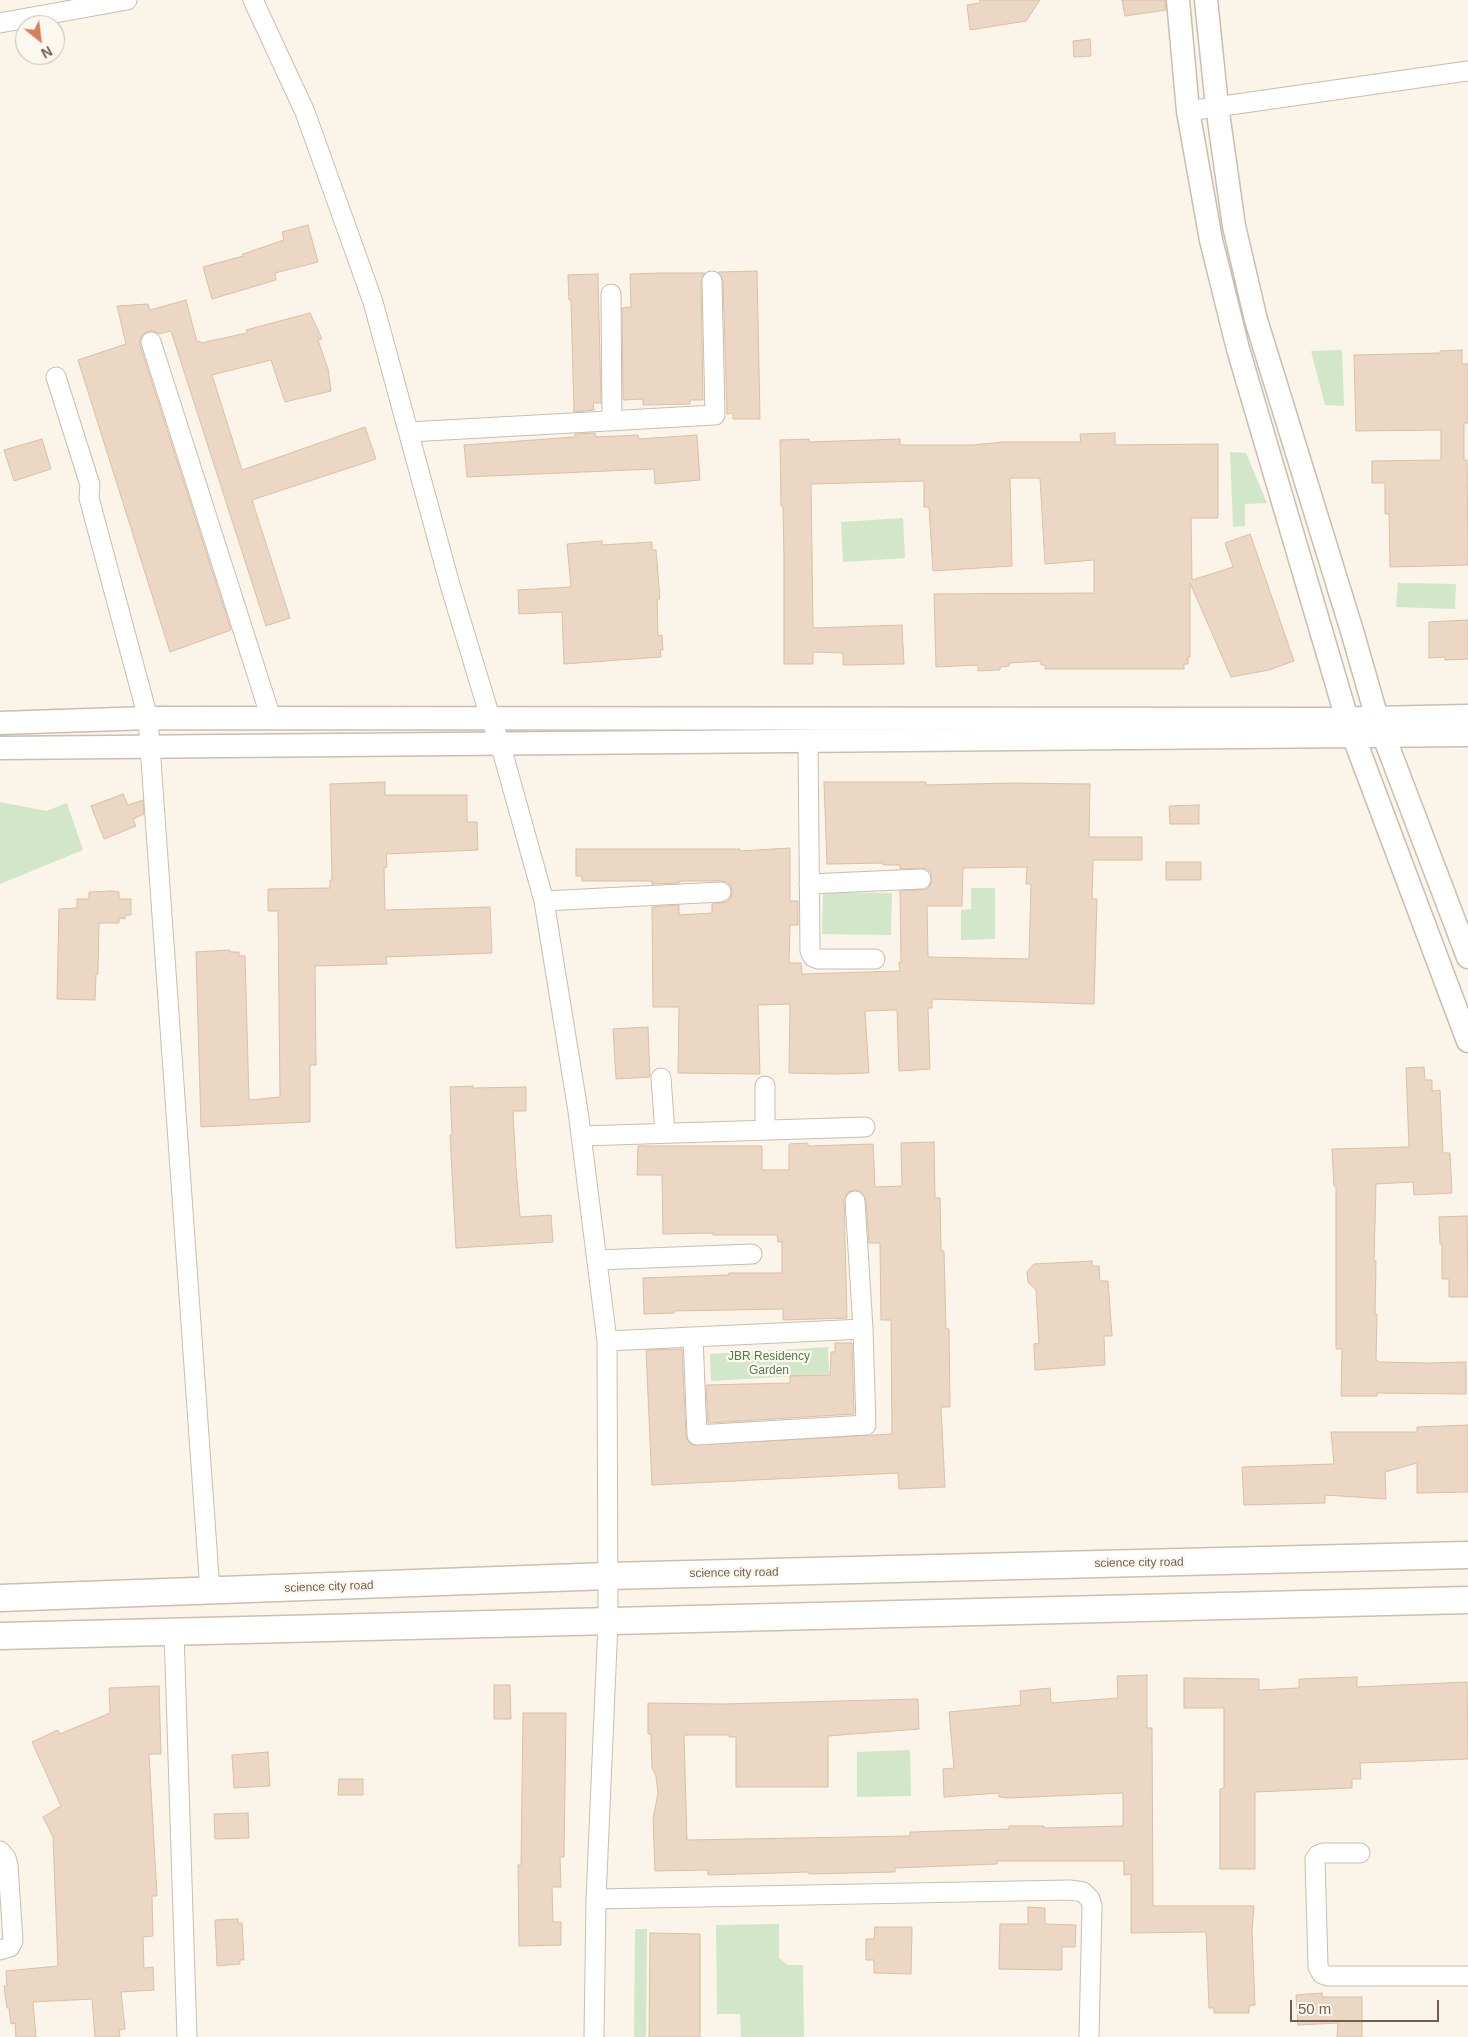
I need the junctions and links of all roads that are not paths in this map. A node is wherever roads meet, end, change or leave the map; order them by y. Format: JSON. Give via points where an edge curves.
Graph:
{"nodes":[{"id":1,"x":127,"y":0,"type":"edge"},
{"id":2,"x":253,"y":0,"type":"edge"},
{"id":3,"x":1178,"y":0,"type":"edge"},
{"id":4,"x":1206,"y":0,"type":"edge"},
{"id":5,"x":0,"y":23,"type":"edge"},
{"id":6,"x":1208,"y":23,"type":"junction"},
{"id":7,"x":1180,"y":24,"type":"junction"},
{"id":8,"x":1468,"y":71,"type":"edge"},
{"id":9,"x":1217,"y":106,"type":"junction"},
{"id":10,"x":1188,"y":110,"type":"junction"},
{"id":11,"x":712,"y":281,"type":"dead end"},
{"id":12,"x":612,"y":294,"type":"dead end"},
{"id":13,"x":151,"y":342,"type":"dead end"},
{"id":14,"x":56,"y":377,"type":"dead end"},
{"id":15,"x":612,"y":421,"type":"junction"},
{"id":16,"x":409,"y":432,"type":"junction"},
{"id":17,"x":1468,"y":716,"type":"edge"},
{"id":18,"x":148,"y":718,"type":"junction"},
{"id":19,"x":271,"y":718,"type":"junction"},
{"id":20,"x":490,"y":718,"type":"junction"},
{"id":21,"x":0,"y":723,"type":"edge"},
{"id":22,"x":1380,"y":727,"type":"junction"},
{"id":23,"x":1350,"y":728,"type":"junction"},
{"id":24,"x":1468,"y":734,"type":"edge"},
{"id":25,"x":808,"y":740,"type":"junction"},
{"id":26,"x":500,"y":743,"type":"junction"},
{"id":27,"x":150,"y":747,"type":"junction"},
{"id":28,"x":0,"y":748,"type":"edge"},
{"id":29,"x":921,"y":880,"type":"dead end"},
{"id":30,"x":809,"y":884,"type":"junction"},
{"id":31,"x":722,"y":892,"type":"dead end"},
{"id":32,"x":544,"y":901,"type":"junction"},
{"id":33,"x":1468,"y":957,"type":"edge"},
{"id":34,"x":875,"y":959,"type":"dead end"},
{"id":35,"x":1468,"y":1041,"type":"edge"},
{"id":36,"x":661,"y":1078,"type":"dead end"},
{"id":37,"x":765,"y":1086,"type":"dead end"},
{"id":38,"x":865,"y":1127,"type":"dead end"},
{"id":39,"x":765,"y":1130,"type":"junction"},
{"id":40,"x":665,"y":1133,"type":"junction"},
{"id":41,"x":581,"y":1136,"type":"junction"},
{"id":42,"x":855,"y":1201,"type":"dead end"},
{"id":43,"x":752,"y":1254,"type":"dead end"},
{"id":44,"x":597,"y":1260,"type":"junction"},
{"id":45,"x":864,"y":1329,"type":"junction"},
{"id":46,"x":693,"y":1337,"type":"junction"},
{"id":47,"x":607,"y":1341,"type":"junction"},
{"id":48,"x":1468,"y":1555,"type":"edge"},
{"id":49,"x":608,"y":1576,"type":"junction"},
{"id":50,"x":210,"y":1591,"type":"junction"},
{"id":51,"x":0,"y":1598,"type":"edge"},
{"id":52,"x":1468,"y":1600,"type":"edge"},
{"id":53,"x":608,"y":1622,"type":"junction"},
{"id":54,"x":174,"y":1632,"type":"junction"},
{"id":55,"x":0,"y":1636,"type":"edge"},
{"id":56,"x":0,"y":1851,"type":"edge"},
{"id":57,"x":1360,"y":1853,"type":"dead end"},
{"id":58,"x":596,"y":1899,"type":"junction"},
{"id":59,"x":0,"y":1950,"type":"edge"},
{"id":60,"x":1468,"y":1976,"type":"edge"},
{"id":61,"x":186,"y":2037,"type":"edge"},
{"id":62,"x":594,"y":2037,"type":"edge"},
{"id":63,"x":1089,"y":2037,"type":"edge"}],
"edges":[{"from":1,"to":5,"type":"street"},
{"from":2,"to":16,"type":"street","via":[[305,112],[373,302]]},
{"from":3,"to":7,"type":"street"},
{"from":4,"to":6,"type":"street"},
{"from":6,"to":7,"type":"street"},
{"from":6,"to":9,"type":"street"},
{"from":7,"to":10,"type":"street"},
{"from":8,"to":9,"type":"street"},
{"from":9,"to":10,"type":"street"},
{"from":9,"to":22,"type":"street","via":[[1234,226],[1256,320]]},
{"from":10,"to":23,"type":"street","via":[[1211,240],[1238,349]]},
{"from":11,"to":15,"type":"street","via":[[716,415]]},
{"from":12,"to":15,"type":"street"},
{"from":13,"to":19,"type":"street"},
{"from":14,"to":18,"type":"street","via":[[90,486],[90,498]]},
{"from":15,"to":16,"type":"street"},
{"from":16,"to":20,"type":"street"},
{"from":17,"to":22,"type":"street"},
{"from":18,"to":19,"type":"street"},
{"from":18,"to":21,"type":"street"},
{"from":18,"to":27,"type":"street"},
{"from":19,"to":20,"type":"street"},
{"from":20,"to":23,"type":"street"},
{"from":20,"to":26,"type":"street"},
{"from":22,"to":23,"type":"street"},
{"from":22,"to":24,"type":"street"},
{"from":22,"to":33,"type":"street"},
{"from":23,"to":25,"type":"street"},
{"from":23,"to":35,"type":"street"},
{"from":25,"to":26,"type":"street"},
{"from":25,"to":30,"type":"street"},
{"from":26,"to":27,"type":"street"},
{"from":26,"to":32,"type":"street"},
{"from":27,"to":28,"type":"street"},
{"from":27,"to":50,"type":"street"},
{"from":29,"to":30,"type":"street"},
{"from":30,"to":34,"type":"street","via":[[810,951],[813,957]]},
{"from":31,"to":32,"type":"street"},
{"from":32,"to":41,"type":"street"},
{"from":36,"to":40,"type":"street"},
{"from":37,"to":39,"type":"street"},
{"from":38,"to":39,"type":"street"},
{"from":39,"to":40,"type":"street"},
{"from":40,"to":41,"type":"street"},
{"from":41,"to":44,"type":"street"},
{"from":42,"to":45,"type":"street"},
{"from":43,"to":44,"type":"street"},
{"from":44,"to":47,"type":"street"},
{"from":45,"to":46,"type":"street"},
{"from":45,"to":46,"type":"street","via":[[866,1425],[697,1435]]},
{"from":46,"to":47,"type":"street"},
{"from":47,"to":49,"type":"street"},
{"from":48,"to":49,"type":"main road","name":"science city road"},
{"from":49,"to":50,"type":"main road","name":"science city road"},
{"from":49,"to":53,"type":"street"},
{"from":50,"to":51,"type":"main road","name":"science city road"},
{"from":52,"to":53,"type":"main road"},
{"from":53,"to":54,"type":"main road"},
{"from":53,"to":58,"type":"street"},
{"from":54,"to":55,"type":"main road"},
{"from":54,"to":61,"type":"street"},
{"from":56,"to":59,"type":"street","via":[[8,1865],[13,1941],[10,1947]]},
{"from":57,"to":60,"type":"street","via":[[1323,1853],[1315,1859],[1318,1967],[1322,1974]]},
{"from":58,"to":62,"type":"street"},
{"from":58,"to":63,"type":"street","via":[[1083,1892],[1090,1898],[1092,1906]]}]}
